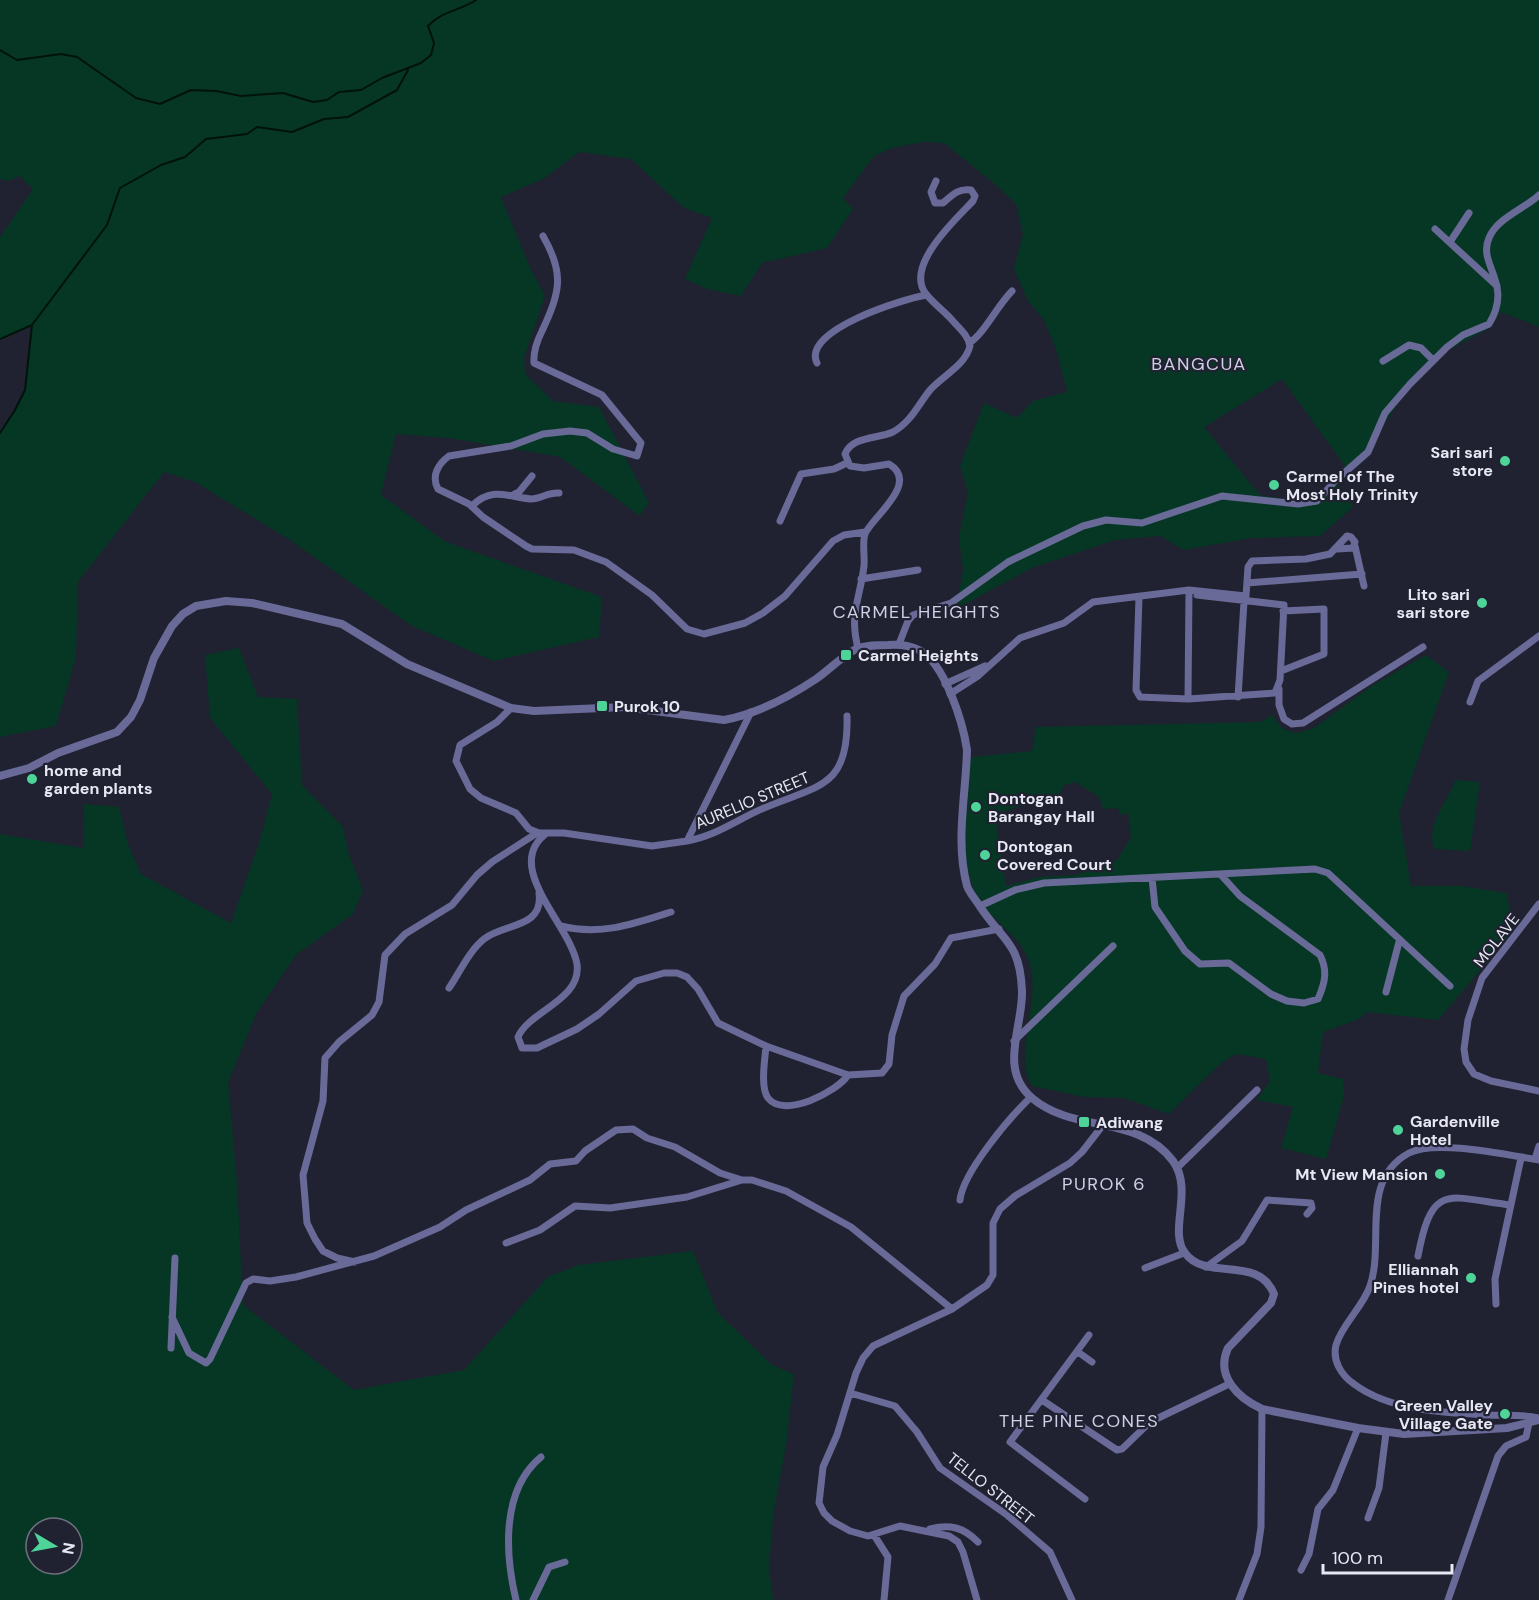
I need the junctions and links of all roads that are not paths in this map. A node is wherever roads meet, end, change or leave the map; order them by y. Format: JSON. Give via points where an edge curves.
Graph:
{"nodes":[{"id":1,"x":936,"y":181,"type":"dead end"},
{"id":2,"x":1539,"y":195,"type":"edge"},
{"id":3,"x":1469,"y":213,"type":"dead end"},
{"id":4,"x":1436,"y":229,"type":"dead end"},
{"id":5,"x":543,"y":236,"type":"dead end"},
{"id":6,"x":1450,"y":242,"type":"junction"},
{"id":7,"x":1498,"y":287,"type":"junction"},
{"id":8,"x":1011,"y":291,"type":"dead end"},
{"id":9,"x":926,"y":295,"type":"junction"},
{"id":10,"x":969,"y":343,"type":"junction"},
{"id":11,"x":1434,"y":360,"type":"junction"},
{"id":12,"x":1383,"y":361,"type":"dead end"},
{"id":13,"x":817,"y":363,"type":"dead end"},
{"id":14,"x":847,"y":463,"type":"junction"},
{"id":15,"x":532,"y":476,"type":"dead end"},
{"id":16,"x":559,"y":493,"type":"dead end"},
{"id":17,"x":513,"y":495,"type":"junction"},
{"id":18,"x":472,"y":506,"type":"junction"},
{"id":19,"x":780,"y":521,"type":"dead end"},
{"id":20,"x":866,"y":532,"type":"junction"},
{"id":21,"x":1355,"y":546,"type":"junction"},
{"id":22,"x":1337,"y":549,"type":"junction"},
{"id":23,"x":918,"y":570,"type":"dead end"},
{"id":24,"x":1362,"y":574,"type":"junction"},
{"id":25,"x":861,"y":579,"type":"junction"},
{"id":26,"x":1247,"y":583,"type":"junction"},
{"id":27,"x":1364,"y":586,"type":"dead end"},
{"id":28,"x":1189,"y":592,"type":"junction"},
{"id":29,"x":1139,"y":597,"type":"junction"},
{"id":30,"x":1244,"y":602,"type":"junction"},
{"id":31,"x":1283,"y":611,"type":"junction"},
{"id":32,"x":1539,"y":636,"type":"edge"},
{"id":33,"x":899,"y":644,"type":"junction"},
{"id":34,"x":1423,"y":647,"type":"dead end"},
{"id":35,"x":858,"y":648,"type":"junction"},
{"id":36,"x":991,"y":665,"type":"junction"},
{"id":37,"x":1281,"y":671,"type":"junction"},
{"id":38,"x":945,"y":684,"type":"junction"},
{"id":39,"x":1279,"y":686,"type":"junction"},
{"id":40,"x":950,"y":694,"type":"junction"},
{"id":41,"x":1238,"y":697,"type":"junction"},
{"id":42,"x":1188,"y":699,"type":"junction"},
{"id":43,"x":1470,"y":702,"type":"dead end"},
{"id":44,"x":511,"y":708,"type":"junction"},
{"id":45,"x":751,"y":712,"type":"junction"},
{"id":46,"x":848,"y":716,"type":"dead end"},
{"id":47,"x":0,"y":776,"type":"edge"},
{"id":48,"x":543,"y":833,"type":"junction"},
{"id":49,"x":687,"y":841,"type":"junction"},
{"id":50,"x":1221,"y":875,"type":"junction"},
{"id":51,"x":1152,"y":879,"type":"junction"},
{"id":52,"x":538,"y":891,"type":"junction"},
{"id":53,"x":1539,"y":904,"type":"edge"},
{"id":54,"x":980,"y":906,"type":"junction"},
{"id":55,"x":671,"y":912,"type":"dead end"},
{"id":56,"x":561,"y":926,"type":"junction"},
{"id":57,"x":999,"y":929,"type":"junction"},
{"id":58,"x":1399,"y":942,"type":"junction"},
{"id":59,"x":1113,"y":945,"type":"dead end"},
{"id":60,"x":1450,"y":986,"type":"dead end"},
{"id":61,"x":449,"y":988,"type":"dead end"},
{"id":62,"x":1386,"y":992,"type":"dead end"},
{"id":63,"x":1014,"y":1041,"type":"junction"},
{"id":64,"x":766,"y":1046,"type":"junction"},
{"id":65,"x":848,"y":1075,"type":"junction"},
{"id":66,"x":1257,"y":1090,"type":"dead end"},
{"id":67,"x":1539,"y":1092,"type":"edge"},
{"id":68,"x":1030,"y":1097,"type":"junction"},
{"id":69,"x":1103,"y":1125,"type":"junction"},
{"id":70,"x":1539,"y":1146,"type":"edge"},
{"id":71,"x":1521,"y":1158,"type":"junction"},
{"id":72,"x":1537,"y":1160,"type":"edge"},
{"id":73,"x":1177,"y":1168,"type":"junction"},
{"id":74,"x":742,"y":1180,"type":"junction"},
{"id":75,"x":960,"y":1200,"type":"dead end"},
{"id":76,"x":1511,"y":1205,"type":"junction"},
{"id":77,"x":1306,"y":1214,"type":"dead end"},
{"id":78,"x":506,"y":1243,"type":"dead end"},
{"id":79,"x":1184,"y":1253,"type":"junction"},
{"id":80,"x":1418,"y":1256,"type":"dead end"},
{"id":81,"x":175,"y":1258,"type":"dead end"},
{"id":82,"x":355,"y":1262,"type":"junction"},
{"id":83,"x":1206,"y":1267,"type":"junction"},
{"id":84,"x":1145,"y":1268,"type":"dead end"},
{"id":85,"x":1496,"y":1304,"type":"dead end"},
{"id":86,"x":952,"y":1309,"type":"junction"},
{"id":87,"x":172,"y":1317,"type":"junction"},
{"id":88,"x":1089,"y":1335,"type":"dead end"},
{"id":89,"x":171,"y":1348,"type":"dead end"},
{"id":90,"x":1078,"y":1352,"type":"junction"},
{"id":91,"x":1092,"y":1362,"type":"dead end"},
{"id":92,"x":1229,"y":1384,"type":"junction"},
{"id":93,"x":850,"y":1392,"type":"junction"},
{"id":94,"x":1042,"y":1400,"type":"junction"},
{"id":95,"x":1262,"y":1409,"type":"junction"},
{"id":96,"x":1539,"y":1419,"type":"edge"},
{"id":97,"x":1528,"y":1423,"type":"junction"},
{"id":98,"x":1358,"y":1428,"type":"junction"},
{"id":99,"x":1386,"y":1433,"type":"junction"},
{"id":100,"x":541,"y":1457,"type":"dead end"},
{"id":101,"x":1085,"y":1499,"type":"dead end"},
{"id":102,"x":1368,"y":1518,"type":"dead end"},
{"id":103,"x":927,"y":1530,"type":"junction"},
{"id":104,"x":874,"y":1535,"type":"junction"},
{"id":105,"x":978,"y":1542,"type":"dead end"},
{"id":106,"x":565,"y":1562,"type":"dead end"},
{"id":107,"x":1301,"y":1570,"type":"dead end"},
{"id":108,"x":516,"y":1600,"type":"edge"},
{"id":109,"x":533,"y":1600,"type":"edge"},
{"id":110,"x":884,"y":1600,"type":"edge"},
{"id":111,"x":977,"y":1600,"type":"edge"},
{"id":112,"x":1072,"y":1600,"type":"edge"},
{"id":113,"x":1239,"y":1600,"type":"edge"},
{"id":114,"x":1448,"y":1600,"type":"edge"}],
"edges":[{"from":1,"to":9,"type":"street","via":[[931,192],[935,203],[943,203],[963,190],[971,190],[975,196],[928,255],[922,276]]},
{"from":2,"to":7,"type":"street","via":[[1506,218],[1488,238],[1488,258]]},
{"from":3,"to":6,"type":"street"},
{"from":4,"to":6,"type":"street"},
{"from":5,"to":18,"type":"street","via":[[559,277],[534,363],[602,395],[640,441],[641,449],[638,456],[628,455],[587,433],[570,431],[449,456],[438,468],[435,485],[444,494]]},
{"from":6,"to":7,"type":"street"},
{"from":7,"to":11,"type":"street","via":[[1498,302],[1489,324],[1463,335]]},
{"from":8,"to":10,"type":"street","via":[[996,306],[979,337]]},
{"from":9,"to":10,"type":"street","via":[[940,306]]},
{"from":9,"to":13,"type":"street","via":[[894,302],[827,335],[817,346]]},
{"from":10,"to":14,"type":"street","via":[[965,357],[929,391],[910,419],[893,432],[849,447],[845,454]]},
{"from":11,"to":12,"type":"street","via":[[1421,348],[1408,345]]},
{"from":11,"to":33,"type":"street","via":[[1385,413],[1368,452],[1317,501],[1298,504],[1222,496],[1138,523],[1106,519],[1083,526],[1008,562],[951,603],[913,615]]},
{"from":14,"to":19,"type":"street","via":[[801,474]]},
{"from":14,"to":20,"type":"street","via":[[858,468],[889,464],[898,472],[895,495]]},
{"from":15,"to":17,"type":"street"},
{"from":16,"to":17,"type":"street","via":[[530,499]]},
{"from":17,"to":18,"type":"street","via":[[492,494]]},
{"from":18,"to":20,"type":"street","via":[[518,543],[532,549],[574,550],[606,561],[652,595],[687,629],[704,634],[745,623],[763,613],[785,596],[833,541]]},
{"from":20,"to":25,"type":"street"},
{"from":21,"to":22,"type":"street"},
{"from":21,"to":22,"type":"street","via":[[1348,536]]},
{"from":21,"to":24,"type":"street"},
{"from":22,"to":26,"type":"street","via":[[1306,559],[1252,561]]},
{"from":23,"to":25,"type":"street"},
{"from":24,"to":26,"type":"street"},
{"from":24,"to":27,"type":"street"},
{"from":25,"to":35,"type":"street","via":[[853,618]]},
{"from":26,"to":28,"type":"street","via":[[1246,596]]},
{"from":28,"to":29,"type":"street"},
{"from":28,"to":30,"type":"street"},
{"from":28,"to":42,"type":"street"},
{"from":29,"to":36,"type":"street","via":[[1093,602],[1064,623],[1020,638]]},
{"from":29,"to":42,"type":"street","via":[[1138,694],[1144,699]]},
{"from":30,"to":31,"type":"street","via":[[1284,605]]},
{"from":30,"to":41,"type":"street"},
{"from":31,"to":37,"type":"street"},
{"from":31,"to":37,"type":"street","via":[[1324,609],[1324,654]]},
{"from":32,"to":43,"type":"street","via":[[1478,681]]},
{"from":33,"to":35,"type":"street"},
{"from":33,"to":38,"type":"street","via":[[928,656]]},
{"from":34,"to":39,"type":"street","via":[[1303,723],[1293,724],[1284,719]]},
{"from":35,"to":45,"type":"street","via":[[815,679]]},
{"from":36,"to":38,"type":"street"},
{"from":36,"to":40,"type":"street"},
{"from":37,"to":39,"type":"street"},
{"from":38,"to":40,"type":"street"},
{"from":39,"to":41,"type":"street","via":[[1271,695]]},
{"from":40,"to":54,"type":"street","via":[[967,750],[962,801],[963,863],[967,887]]},
{"from":41,"to":42,"type":"street"},
{"from":44,"to":45,"type":"street","via":[[534,711],[624,707],[712,720]]},
{"from":44,"to":47,"type":"street","via":[[406,664],[342,624],[237,600],[211,603],[196,606],[172,626],[154,658],[140,700],[117,732]]},
{"from":44,"to":48,"type":"street","via":[[497,722],[460,745],[456,761],[475,794],[516,813],[529,829]]},
{"from":45,"to":49,"type":"street","name":"AURELIO STREET"},
{"from":46,"to":49,"type":"street","name":"AURELIO STREET","via":[[845,754],[831,777],[814,790]]},
{"from":48,"to":49,"type":"street","name":"AURELIO STREET","via":[[652,846]]},
{"from":48,"to":52,"type":"street","via":[[530,858]]},
{"from":48,"to":82,"type":"street","via":[[492,862],[452,905],[405,934],[385,955],[379,1002],[372,1015],[325,1058],[323,1101],[303,1175],[307,1223],[323,1251]]},
{"from":50,"to":51,"type":"street"},
{"from":50,"to":51,"type":"street","via":[[1240,896],[1320,955],[1325,964],[1325,983],[1318,999],[1304,1003],[1287,1001],[1229,963],[1200,964],[1185,951],[1155,907]]},
{"from":50,"to":58,"type":"street","via":[[1315,869],[1328,873]]},
{"from":51,"to":54,"type":"street","via":[[1044,883],[1015,890]]},
{"from":52,"to":56,"type":"street"},
{"from":52,"to":61,"type":"street","via":[[540,901],[534,916],[482,940]]},
{"from":53,"to":67,"type":"street","name":"MOLAVE","via":[[1482,978],[1464,1034],[1466,1062],[1474,1074]]},
{"from":54,"to":57,"type":"street"},
{"from":55,"to":56,"type":"street","via":[[595,931]]},
{"from":56,"to":64,"type":"street","via":[[577,964],[576,974],[562,996],[522,1029],[518,1037],[522,1048],[537,1048],[577,1029],[636,981],[664,973],[687,977],[718,1023]]},
{"from":57,"to":63,"type":"street","via":[[1013,948],[1021,974],[1022,1010]]},
{"from":57,"to":65,"type":"street","via":[[951,939],[935,964],[904,996],[887,1067],[879,1074]]},
{"from":58,"to":60,"type":"street"},
{"from":58,"to":62,"type":"street"},
{"from":59,"to":63,"type":"street"},
{"from":63,"to":68,"type":"street","via":[[1016,1071]]},
{"from":64,"to":65,"type":"street"},
{"from":64,"to":65,"type":"street","via":[[765,1088],[773,1102],[813,1100],[833,1090]]},
{"from":66,"to":73,"type":"street"},
{"from":68,"to":69,"type":"street","via":[[1072,1119]]},
{"from":68,"to":75,"type":"street","via":[[999,1130],[964,1185]]},
{"from":69,"to":73,"type":"street","via":[[1141,1134],[1158,1145]]},
{"from":69,"to":86,"type":"street","via":[[1070,1163],[1000,1209],[993,1222],[991,1281]]},
{"from":70,"to":72,"type":"street"},
{"from":71,"to":72,"type":"street"},
{"from":71,"to":76,"type":"street"},
{"from":71,"to":96,"type":"street","via":[[1440,1146],[1419,1149],[1396,1162],[1378,1196],[1373,1279],[1336,1344],[1335,1358],[1354,1385],[1386,1401],[1422,1409]]},
{"from":73,"to":79,"type":"street","via":[[1182,1184],[1180,1240]]},
{"from":74,"to":78,"type":"street","via":[[687,1197],[610,1208],[574,1206],[540,1230]]},
{"from":74,"to":82,"type":"street","via":[[720,1173],[675,1147],[646,1138],[633,1128],[616,1130],[576,1161],[550,1164],[530,1180],[440,1227]]},
{"from":74,"to":86,"type":"street","via":[[777,1187],[851,1227]]},
{"from":76,"to":80,"type":"street","via":[[1457,1199],[1438,1203],[1426,1218]]},
{"from":76,"to":85,"type":"street","via":[[1494,1279]]},
{"from":77,"to":83,"type":"street","via":[[1311,1203],[1267,1200],[1242,1240]]},
{"from":79,"to":83,"type":"street"},
{"from":79,"to":84,"type":"street"},
{"from":81,"to":87,"type":"street"},
{"from":82,"to":87,"type":"street","via":[[296,1277],[246,1283],[206,1363],[189,1353]]},
{"from":83,"to":92,"type":"street","via":[[1264,1278],[1274,1294],[1271,1303],[1228,1348],[1223,1367]]},
{"from":86,"to":93,"type":"street","via":[[873,1346],[856,1373]]},
{"from":87,"to":89,"type":"street"},
{"from":88,"to":90,"type":"street"},
{"from":90,"to":91,"type":"street"},
{"from":90,"to":94,"type":"street"},
{"from":92,"to":94,"type":"street","via":[[1150,1422],[1117,1450]]},
{"from":92,"to":95,"type":"street","via":[[1248,1403]]},
{"from":93,"to":104,"type":"street","via":[[823,1467],[819,1503],[824,1514],[842,1528]]},
{"from":93,"to":112,"type":"street","name":"TELLO STREET","via":[[895,1406],[940,1468],[1008,1515],[1050,1552]]},
{"from":94,"to":101,"type":"street","via":[[1010,1442]]},
{"from":95,"to":98,"type":"street"},
{"from":95,"to":113,"type":"street","via":[[1261,1527],[1257,1554]]},
{"from":96,"to":97,"type":"street"},
{"from":97,"to":99,"type":"street","via":[[1507,1428]]},
{"from":97,"to":114,"type":"street","via":[[1526,1437],[1506,1446],[1498,1456]]},
{"from":98,"to":99,"type":"street"},
{"from":98,"to":107,"type":"street","via":[[1333,1490],[1318,1509],[1309,1554]]},
{"from":99,"to":102,"type":"street","via":[[1378,1488]]},
{"from":100,"to":108,"type":"street","via":[[523,1476],[513,1505],[509,1539]]},
{"from":103,"to":104,"type":"street","via":[[900,1526]]},
{"from":103,"to":105,"type":"street","via":[[945,1526],[966,1529]]},
{"from":103,"to":111,"type":"street","via":[[958,1542]]},
{"from":104,"to":110,"type":"street","via":[[888,1557]]},
{"from":106,"to":109,"type":"street","via":[[549,1567]]}]}
